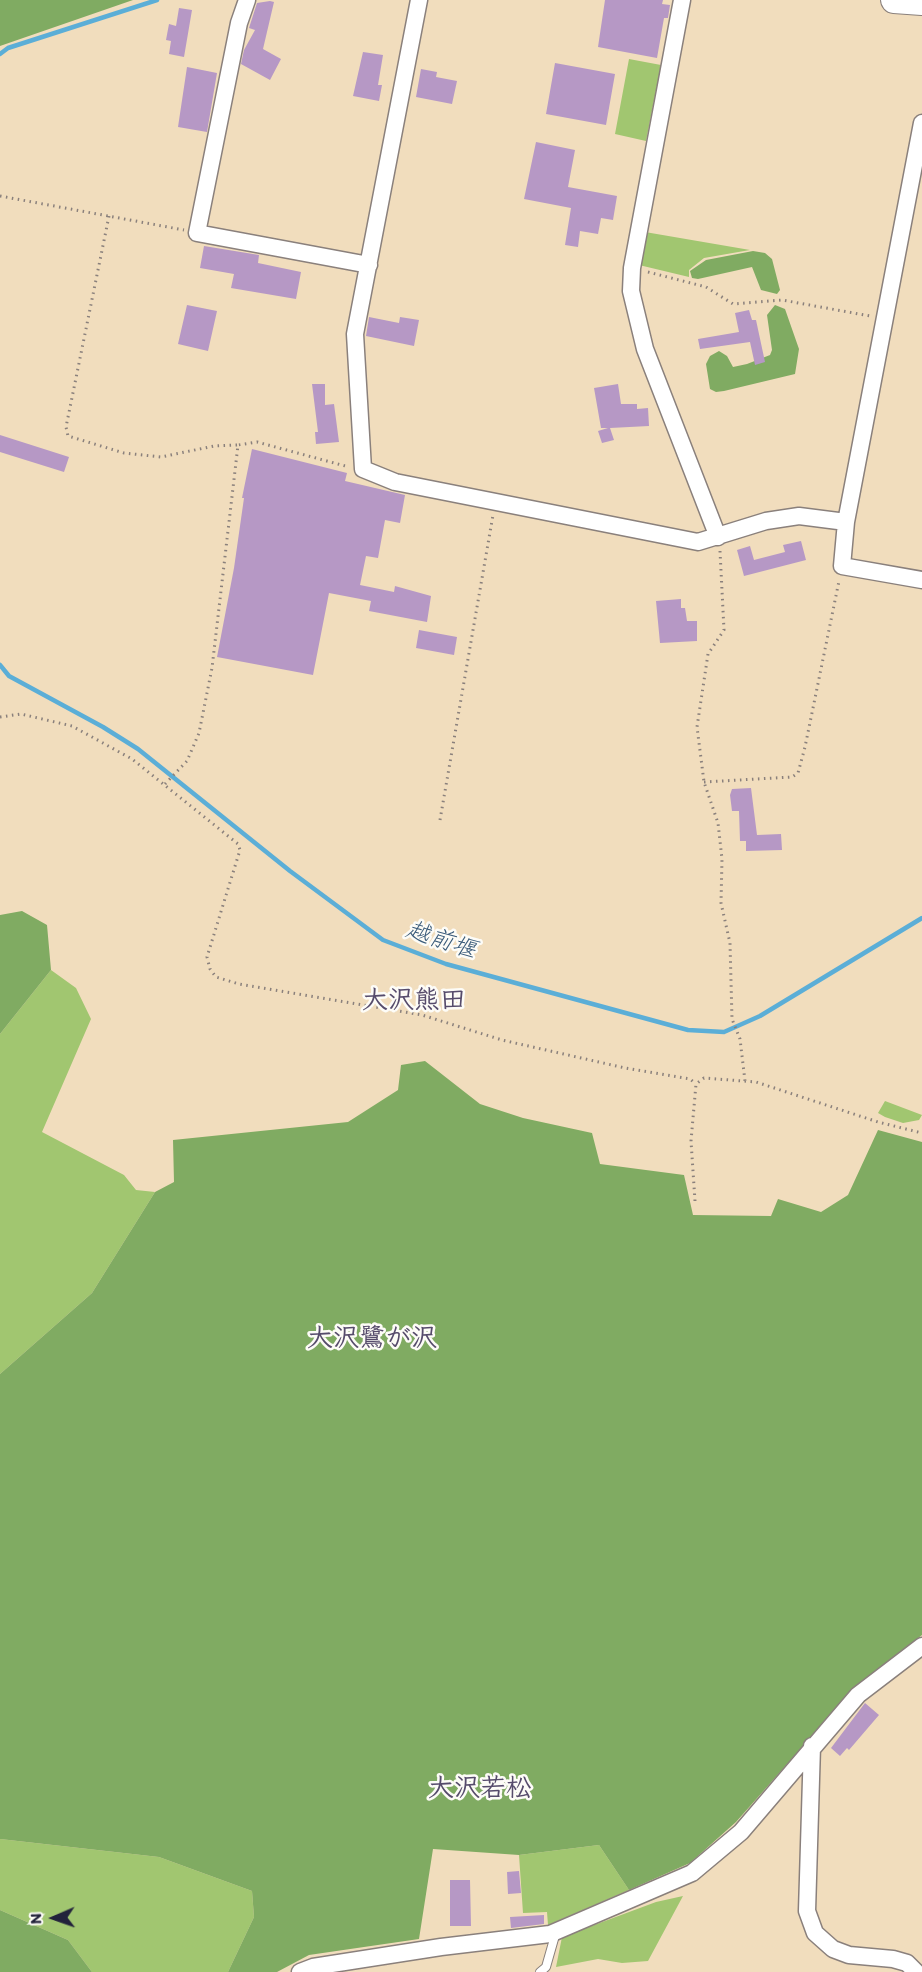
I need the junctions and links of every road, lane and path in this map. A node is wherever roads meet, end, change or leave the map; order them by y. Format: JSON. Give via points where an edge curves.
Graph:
{"nodes":[{"id":1,"x":247,"y":0,"type":"edge"},
{"id":2,"x":419,"y":0,"type":"edge"},
{"id":3,"x":682,"y":0,"type":"edge"},
{"id":4,"x":894,"y":0,"type":"edge"},
{"id":5,"x":922,"y":2,"type":"edge"},
{"id":6,"x":922,"y":123,"type":"edge"},
{"id":7,"x":919,"y":158,"type":"edge"},
{"id":8,"x":0,"y":196,"type":"edge"},
{"id":9,"x":109,"y":216,"type":"junction"},
{"id":10,"x":197,"y":232,"type":"junction"},
{"id":11,"x":369,"y":265,"type":"junction"},
{"id":12,"x":632,"y":268,"type":"junction"},
{"id":13,"x":884,"y":319,"type":"junction"},
{"id":14,"x":238,"y":446,"type":"junction"},
{"id":15,"x":363,"y":469,"type":"junction"},
{"id":16,"x":495,"y":502,"type":"junction"},
{"id":17,"x":846,"y":522,"type":"junction"},
{"id":18,"x":718,"y":537,"type":"junction"},
{"id":19,"x":842,"y":566,"type":"junction"},
{"id":20,"x":922,"y":580,"type":"edge"},
{"id":21,"x":0,"y":717,"type":"edge"},
{"id":22,"x":166,"y":782,"type":"junction"},
{"id":23,"x":704,"y":782,"type":"junction"},
{"id":24,"x":440,"y":820,"type":"dead end"},
{"id":25,"x":745,"y":1081,"type":"junction"},
{"id":26,"x":696,"y":1084,"type":"junction"},
{"id":27,"x":922,"y":1132,"type":"edge"},
{"id":28,"x":695,"y":1201,"type":"dead end"},
{"id":29,"x":922,"y":1646,"type":"edge"},
{"id":30,"x":812,"y":1746,"type":"junction"},
{"id":31,"x":556,"y":1932,"type":"junction"},
{"id":32,"x":367,"y":1965,"type":"edge"},
{"id":33,"x":300,"y":1972,"type":"edge"},
{"id":34,"x":540,"y":1972,"type":"edge"},
{"id":35,"x":916,"y":1972,"type":"edge"}],
"edges":[{"from":1,"to":10,"type":"street","via":[[238,23]]},
{"from":2,"to":11,"type":"street"},
{"from":3,"to":12,"type":"street"},
{"from":4,"to":5,"type":"main road"},
{"from":6,"to":7,"type":"street"},
{"from":7,"to":13,"type":"street"},
{"from":8,"to":9,"type":"path"},
{"from":9,"to":10,"type":"path"},
{"from":9,"to":14,"type":"path","via":[[66,427],[68,436],[124,453],[161,457],[214,446]]},
{"from":10,"to":11,"type":"street"},
{"from":11,"to":15,"type":"street","via":[[356,334]]},
{"from":12,"to":13,"type":"path","via":[[706,287],[734,304],[782,300]]},
{"from":12,"to":18,"type":"street","via":[[631,291],[645,349]]},
{"from":13,"to":17,"type":"street"},
{"from":14,"to":15,"type":"path","via":[[257,442]]},
{"from":14,"to":22,"type":"path","via":[[212,668],[199,733],[187,762]]},
{"from":15,"to":16,"type":"street","via":[[395,482]]},
{"from":16,"to":18,"type":"street","via":[[698,542]]},
{"from":16,"to":24,"type":"path"},
{"from":17,"to":18,"type":"street","via":[[799,516],[766,521]]},
{"from":17,"to":19,"type":"street"},
{"from":18,"to":23,"type":"path","via":[[724,630],[708,654],[697,727]]},
{"from":19,"to":20,"type":"street"},
{"from":19,"to":23,"type":"path","via":[[798,773],[792,777]]},
{"from":21,"to":22,"type":"path","via":[[21,714],[72,726]]},
{"from":22,"to":26,"type":"path","via":[[234,839],[240,850],[207,957],[216,977],[422,1015],[502,1040],[690,1078]]},
{"from":23,"to":25,"type":"path","via":[[718,823],[721,903],[730,943],[733,1022]]},
{"from":25,"to":26,"type":"path","via":[[704,1078]]},
{"from":25,"to":27,"type":"path"},
{"from":26,"to":28,"type":"path","via":[[691,1141]]},
{"from":29,"to":30,"type":"street","via":[[858,1695]]},
{"from":30,"to":31,"type":"street","via":[[741,1832],[692,1873]]},
{"from":30,"to":35,"type":"street","via":[[807,1911],[814,1933],[833,1949],[849,1955],[893,1959],[907,1963]]},
{"from":31,"to":32,"type":"street"},
{"from":31,"to":34,"type":"lane","via":[[546,1967]]},
{"from":32,"to":33,"type":"street","via":[[313,1967]]}]}
